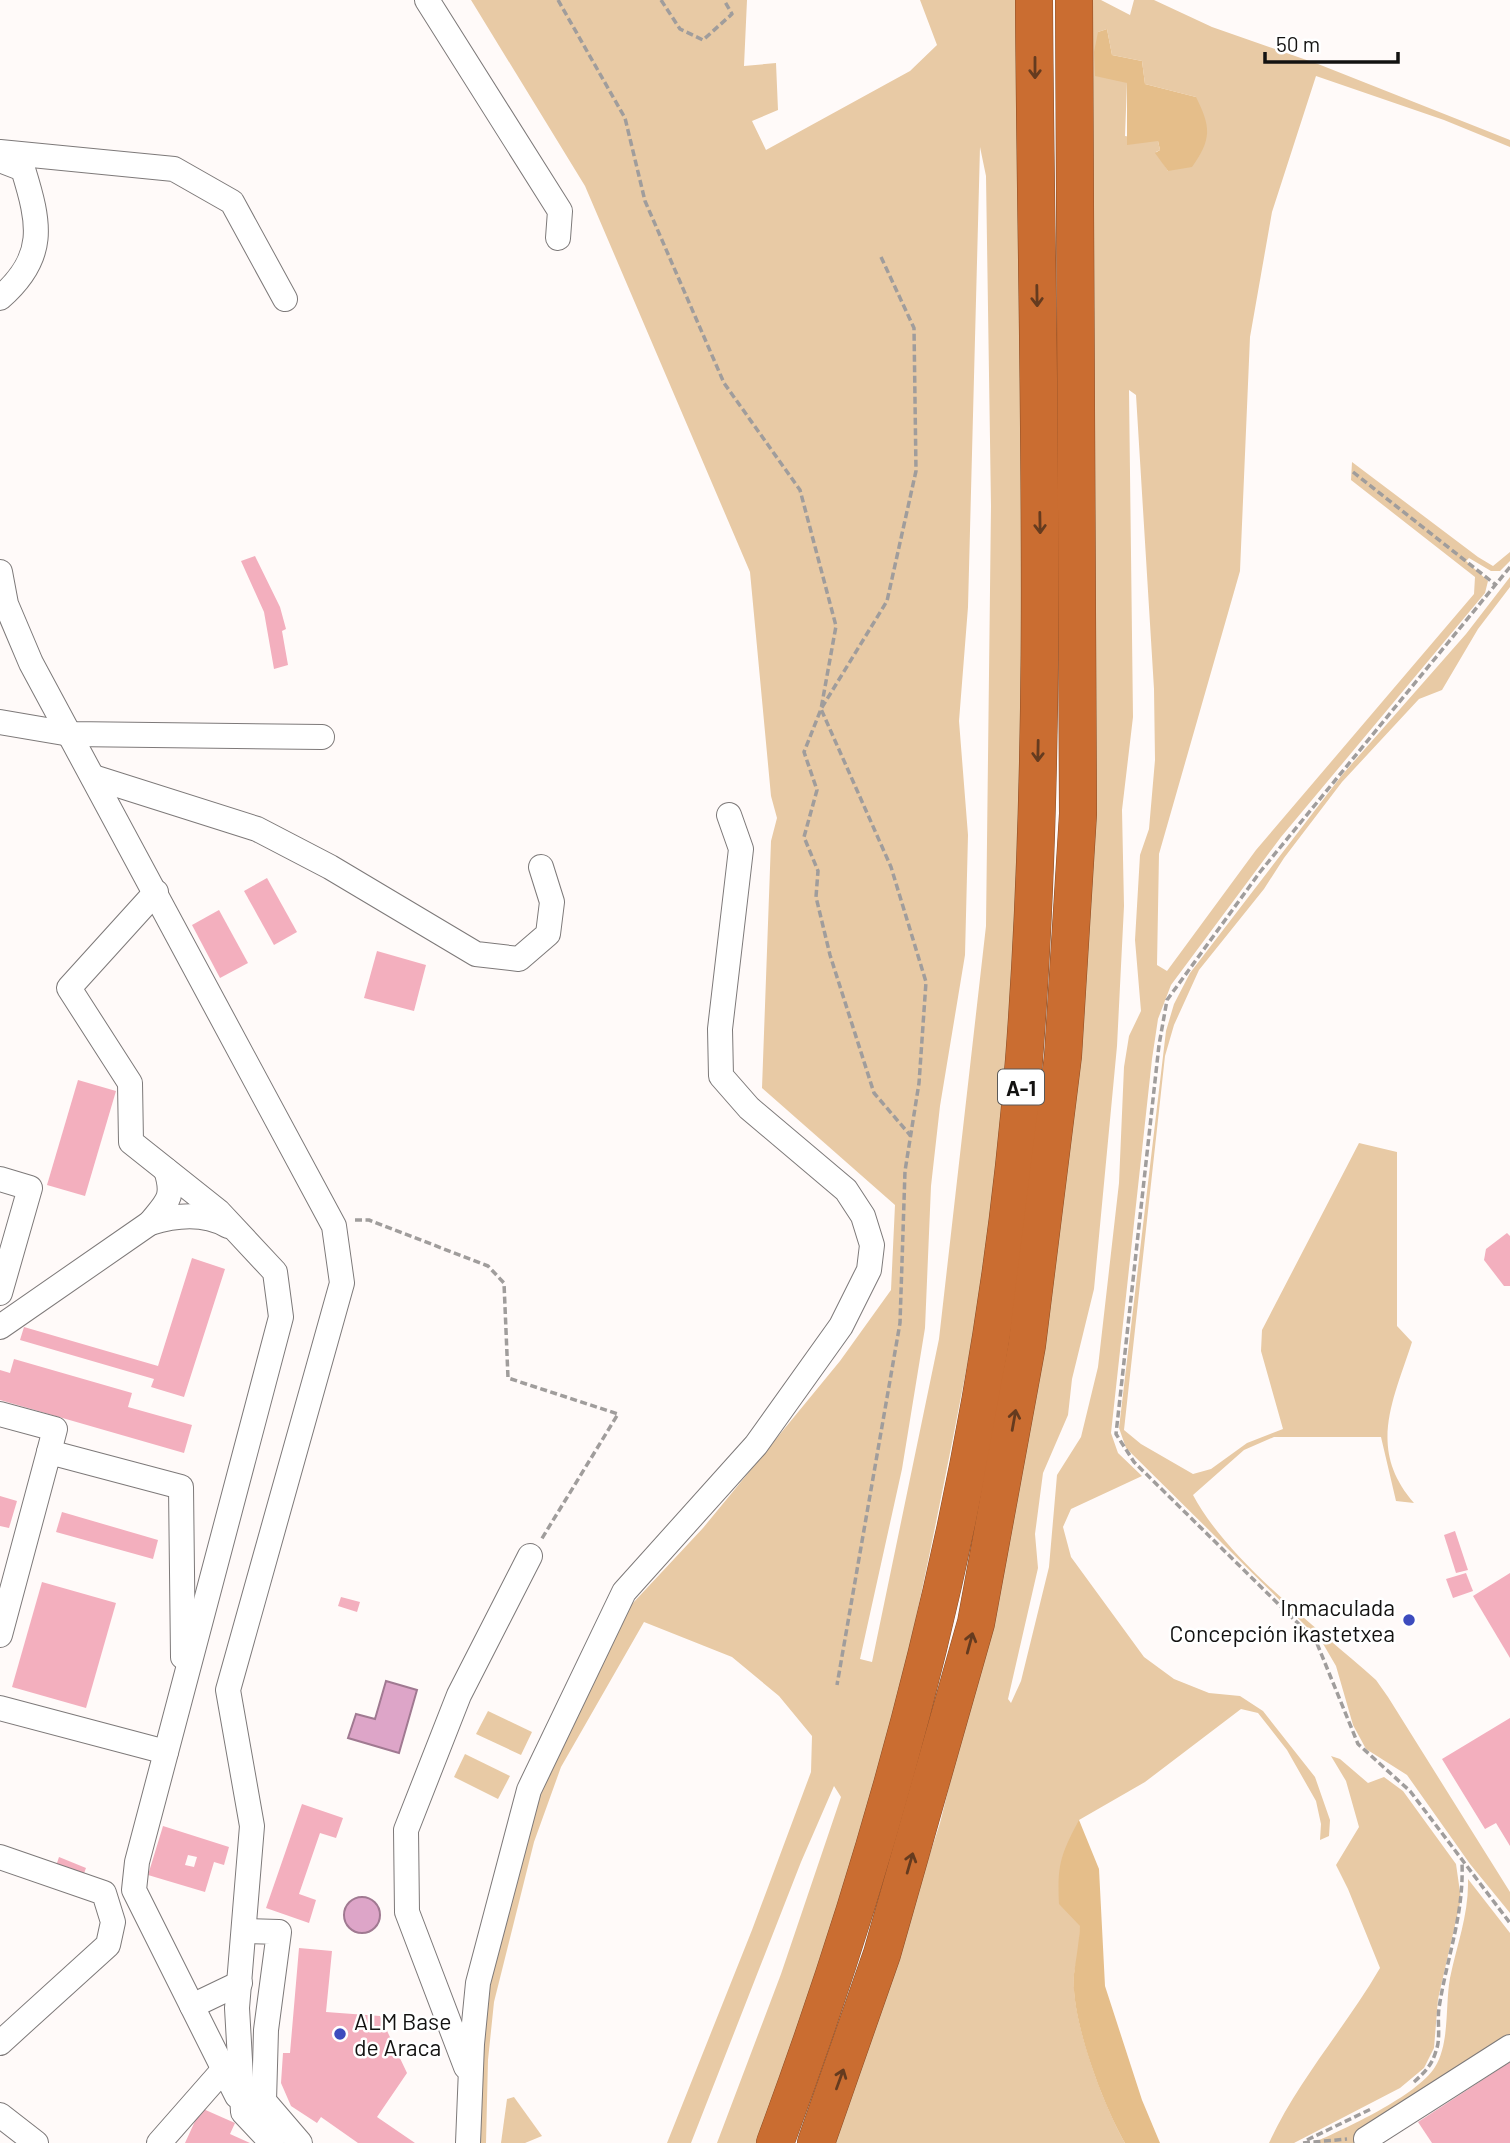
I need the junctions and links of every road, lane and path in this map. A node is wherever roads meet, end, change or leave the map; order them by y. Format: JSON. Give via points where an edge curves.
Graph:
{"nodes":[{"id":1,"x":428,"y":0,"type":"edge"},
{"id":2,"x":558,"y":0,"type":"edge"},
{"id":3,"x":661,"y":0,"type":"edge"},
{"id":4,"x":724,"y":0,"type":"edge"},
{"id":5,"x":1034,"y":0,"type":"edge"},
{"id":6,"x":1074,"y":0,"type":"edge"},
{"id":7,"x":0,"y":152,"type":"edge"},
{"id":8,"x":0,"y":160,"type":"edge"},
{"id":9,"x":558,"y":238,"type":"dead end"},
{"id":10,"x":881,"y":257,"type":"dead end"},
{"id":11,"x":0,"y":298,"type":"edge"},
{"id":12,"x":285,"y":299,"type":"dead end"},
{"id":13,"x":1353,"y":472,"type":"dead end"},
{"id":14,"x":1510,"y":567,"type":"edge"},
{"id":15,"x":0,"y":572,"type":"edge"},
{"id":16,"x":1496,"y":585,"type":"junction"},
{"id":17,"x":821,"y":709,"type":"junction"},
{"id":18,"x":0,"y":722,"type":"edge"},
{"id":19,"x":70,"y":734,"type":"junction"},
{"id":20,"x":322,"y":737,"type":"dead end"},
{"id":21,"x":93,"y":777,"type":"junction"},
{"id":22,"x":729,"y":815,"type":"dead end"},
{"id":23,"x":541,"y":867,"type":"dead end"},
{"id":24,"x":156,"y":892,"type":"junction"},
{"id":25,"x":911,"y":1136,"type":"junction"},
{"id":26,"x":174,"y":1176,"type":"junction"},
{"id":27,"x":0,"y":1179,"type":"edge"},
{"id":28,"x":160,"y":1220,"type":"junction"},
{"id":29,"x":331,"y":1220,"type":"junction"},
{"id":30,"x":235,"y":1230,"type":"junction"},
{"id":31,"x":0,"y":1293,"type":"edge"},
{"id":32,"x":0,"y":1326,"type":"edge"},
{"id":33,"x":0,"y":1413,"type":"edge"},
{"id":34,"x":49,"y":1452,"type":"junction"},
{"id":35,"x":530,"y":1556,"type":"joint"},
{"id":36,"x":10,"y":1560,"type":"edge"},
{"id":37,"x":0,"y":1635,"type":"edge"},
{"id":38,"x":837,"y":1685,"type":"dead end"},
{"id":39,"x":183,"y":1688,"type":"junction"},
{"id":40,"x":0,"y":1708,"type":"edge"},
{"id":41,"x":166,"y":1752,"type":"junction"},
{"id":42,"x":0,"y":1857,"type":"edge"},
{"id":43,"x":1461,"y":1860,"type":"junction"},
{"id":44,"x":1510,"y":1923,"type":"edge"},
{"id":45,"x":245,"y":1931,"type":"junction"},
{"id":46,"x":240,"y":1983,"type":"junction"},
{"id":47,"x":192,"y":2006,"type":"junction"},
{"id":48,"x":0,"y":2043,"type":"edge"},
{"id":49,"x":1510,"y":2046,"type":"edge"},
{"id":50,"x":224,"y":2069,"type":"junction"},
{"id":51,"x":470,"y":2081,"type":"junction"},
{"id":52,"x":1408,"y":2087,"type":"dead end"},
{"id":53,"x":1376,"y":2106,"type":"dead end"},
{"id":54,"x":243,"y":2107,"type":"junction"},
{"id":55,"x":0,"y":2115,"type":"edge"},
{"id":56,"x":1367,"y":2141,"type":"edge"},
{"id":57,"x":1305,"y":2142,"type":"edge"},
{"id":58,"x":36,"y":2143,"type":"edge"},
{"id":59,"x":159,"y":2143,"type":"edge"},
{"id":60,"x":272,"y":2143,"type":"edge"},
{"id":61,"x":300,"y":2143,"type":"edge"},
{"id":62,"x":468,"y":2143,"type":"edge"},
{"id":63,"x":775,"y":2143,"type":"edge"},
{"id":64,"x":816,"y":2143,"type":"edge"}],
"edges":[{"from":1,"to":9,"type":"street","via":[[560,211]]},
{"from":2,"to":17,"type":"path","via":[[625,118],[645,201],[724,383],[800,490],[836,626]]},
{"from":3,"to":4,"type":"path","via":[[680,29],[703,40],[733,14]]},
{"from":5,"to":63,"type":"highway","number":"A-1","one_way":true,"via":[[1041,560],[1038,803],[1024,1060],[1010,1189],[965,1470],[918,1689],[839,1963]]},
{"from":64,"to":6,"type":"highway","number":"A-1","one_way":true,"via":[[882,1954],[976,1623],[1027,1345],[1063,1056],[1078,800]]},
{"from":7,"to":12,"type":"street","via":[[174,169],[232,202]]},
{"from":8,"to":11,"type":"street","via":[[23,169],[33,200],[37,239],[21,279]]},
{"from":10,"to":17,"type":"path","via":[[914,328],[916,471],[887,601]]},
{"from":13,"to":16,"type":"path"},
{"from":14,"to":16,"type":"path"},
{"from":15,"to":19,"type":"street","via":[[6,604],[26,651]]},
{"from":16,"to":43,"type":"path","via":[[1261,872],[1167,1000],[1116,1434],[1134,1462],[1316,1642],[1358,1744],[1410,1791]]},
{"from":17,"to":25,"type":"path","via":[[891,867],[926,982]]},
{"from":17,"to":25,"type":"path","via":[[804,752],[817,790],[804,837],[818,871],[816,897],[874,1093]]},
{"from":18,"to":19,"type":"street"},
{"from":19,"to":20,"type":"street"},
{"from":19,"to":21,"type":"street"},
{"from":21,"to":23,"type":"street","via":[[257,829],[475,954],[519,959],[548,934],[552,902]]},
{"from":21,"to":24,"type":"street"},
{"from":22,"to":51,"type":"street","via":[[741,849],[720,1029],[721,1076],[749,1108],[846,1190],[863,1216],[872,1245],[869,1270],[841,1326],[756,1445],[624,1592],[529,1790],[478,1983]]},
{"from":24,"to":26,"type":"street","via":[[69,988],[130,1083],[131,1142]]},
{"from":24,"to":29,"type":"street"},
{"from":25,"to":38,"type":"path","via":[[905,1171],[900,1323]]},
{"from":26,"to":28,"type":"street"},
{"from":26,"to":30,"type":"street"},
{"from":27,"to":31,"type":"street","via":[[30,1188]]},
{"from":28,"to":30,"type":"street","via":[[204,1217]]},
{"from":28,"to":32,"type":"street"},
{"from":29,"to":35,"type":"path","via":[[369,1220],[488,1266],[504,1283],[508,1378],[618,1414]]},
{"from":29,"to":45,"type":"street","via":[[342,1283],[228,1690],[251,1826]]},
{"from":30,"to":39,"type":"street","via":[[275,1272],[281,1317]]},
{"from":33,"to":34,"type":"street","via":[[55,1429]]},
{"from":34,"to":36,"type":"street"},
{"from":34,"to":39,"type":"street","via":[[181,1487]]},
{"from":35,"to":51,"type":"street","via":[[459,1695],[406,1830],[407,1912]]},
{"from":36,"to":37,"type":"street"},
{"from":39,"to":41,"type":"street"},
{"from":40,"to":41,"type":"street"},
{"from":41,"to":47,"type":"street","via":[[134,1890]]},
{"from":42,"to":48,"type":"street","via":[[104,1894],[113,1922],[108,1945]]},
{"from":43,"to":44,"type":"path"},
{"from":43,"to":52,"type":"path","via":[[1463,1894],[1439,2009],[1437,2049],[1429,2070]]},
{"from":45,"to":46,"type":"street"},
{"from":45,"to":61,"type":"street","via":[[279,1931],[266,2030],[264,2101]]},
{"from":46,"to":47,"type":"street"},
{"from":46,"to":54,"type":"street","via":[[237,2008]]},
{"from":47,"to":50,"type":"street"},
{"from":49,"to":56,"type":"street"},
{"from":50,"to":54,"type":"street"},
{"from":50,"to":59,"type":"street"},
{"from":51,"to":62,"type":"street"},
{"from":53,"to":57,"type":"path"},
{"from":54,"to":60,"type":"street"},
{"from":55,"to":58,"type":"street"},
{"from":56,"to":57,"type":"path"}]}
